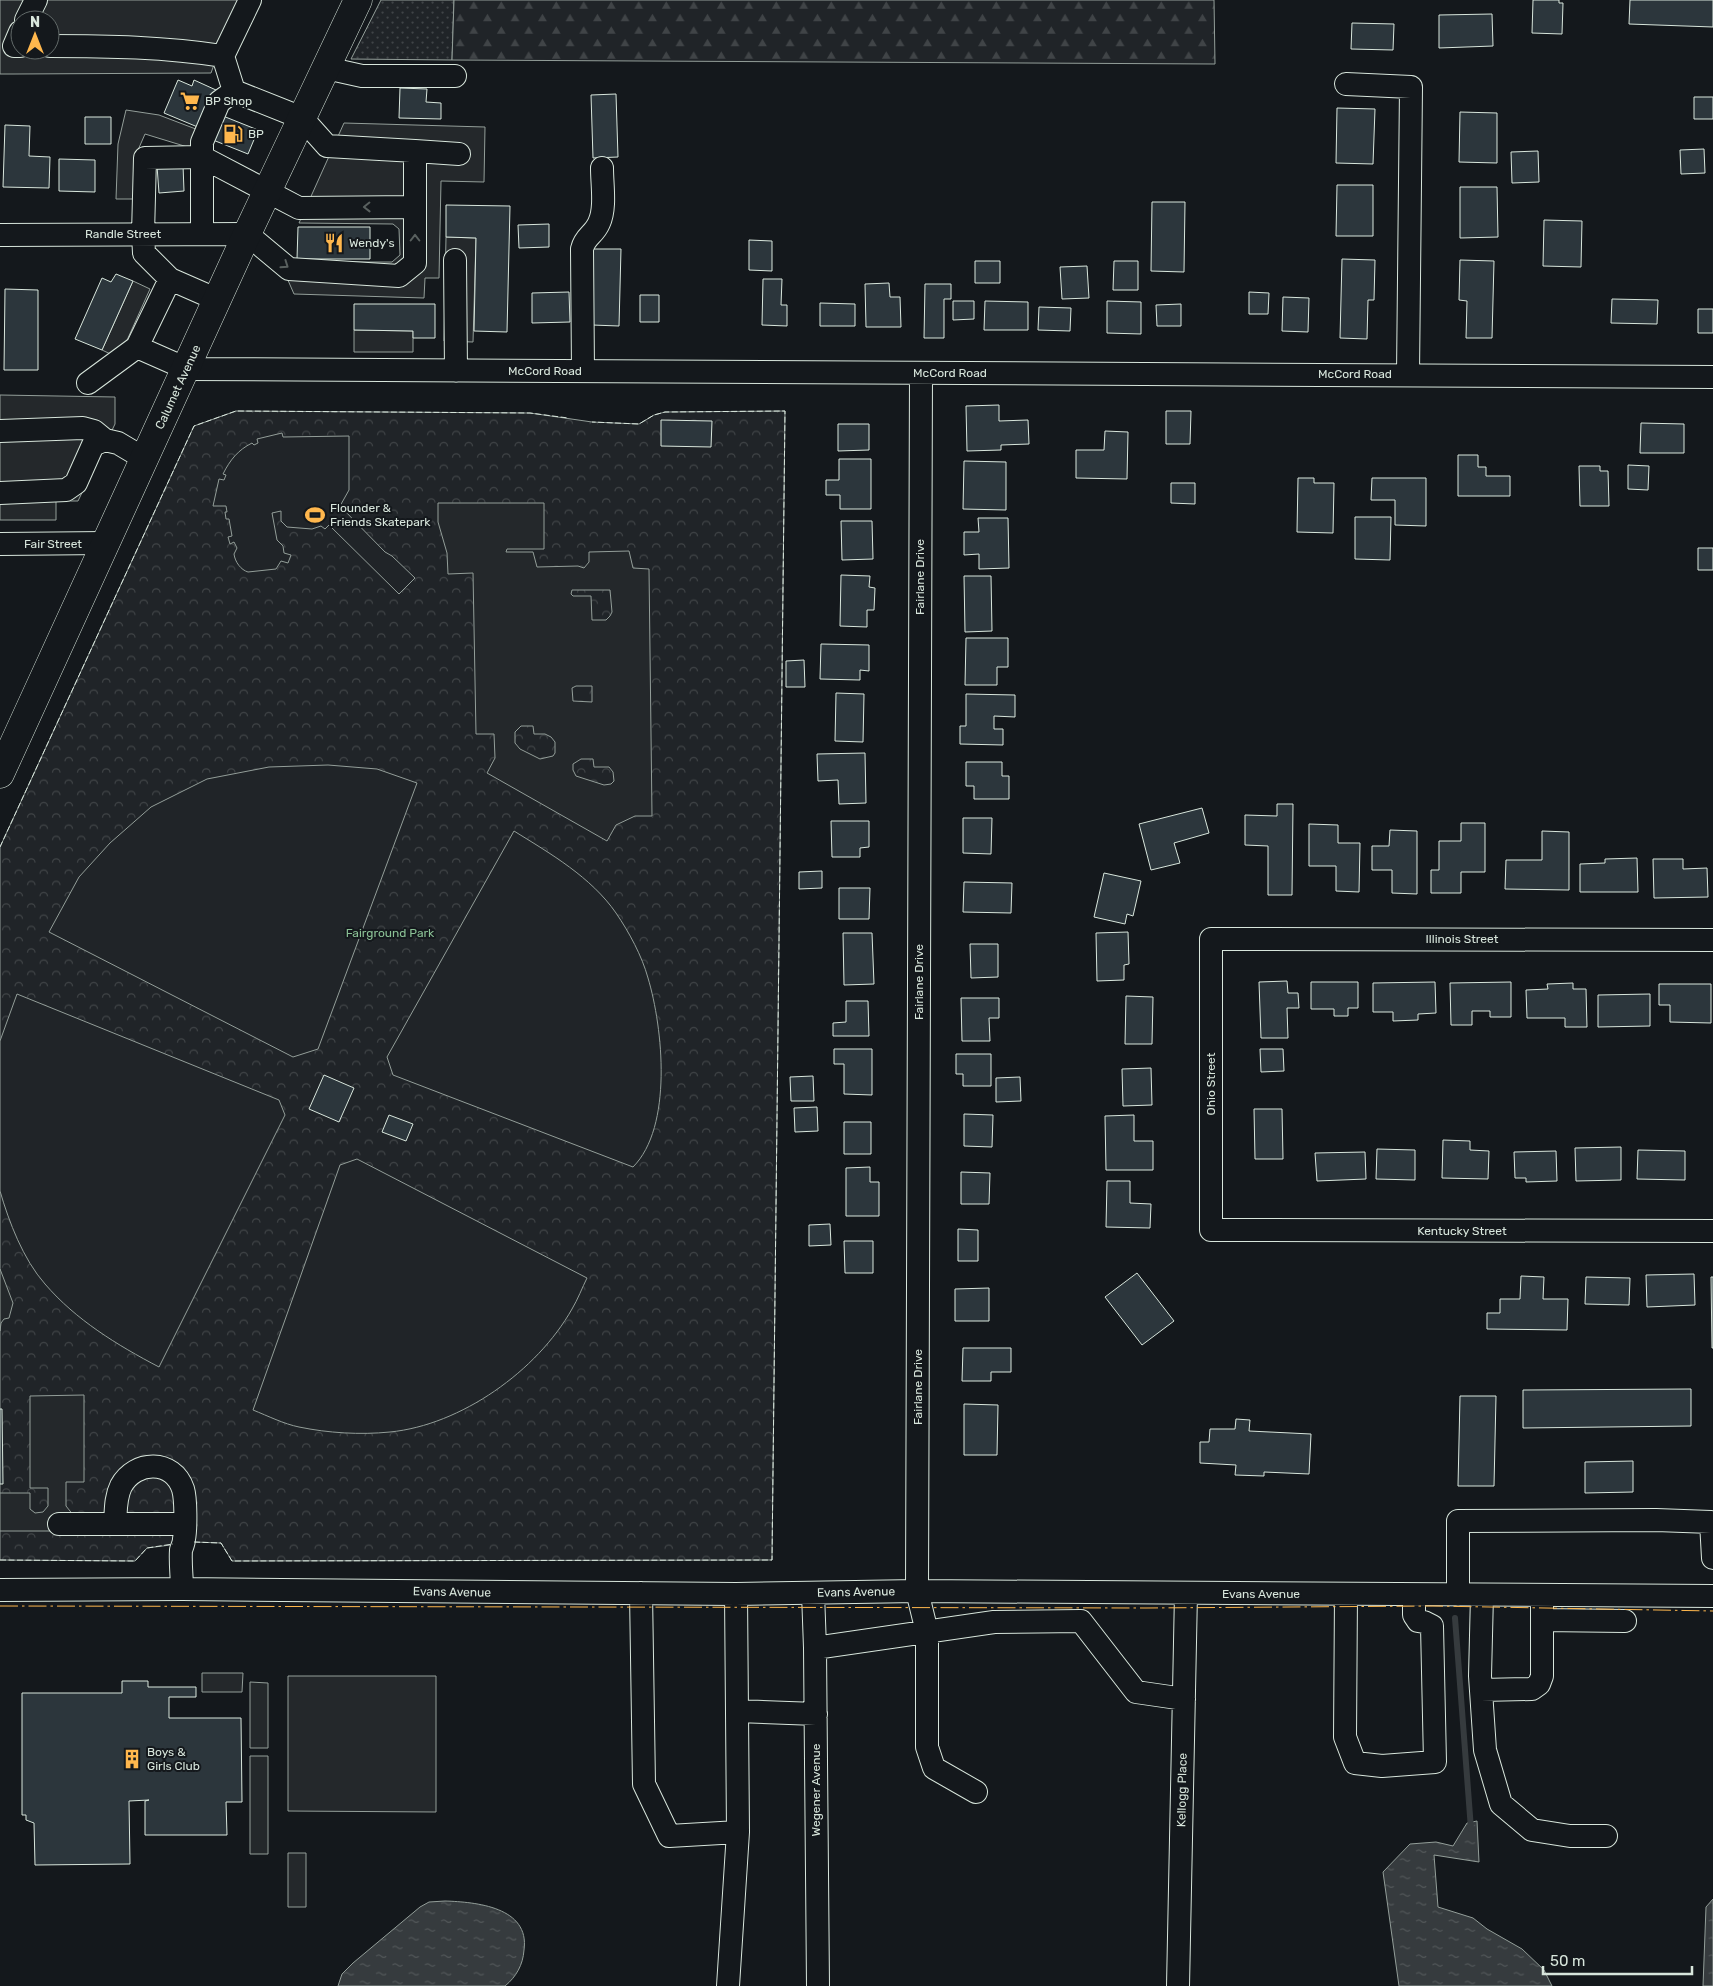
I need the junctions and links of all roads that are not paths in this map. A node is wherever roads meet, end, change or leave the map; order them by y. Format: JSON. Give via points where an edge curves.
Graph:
{"nodes":[{"id":1,"x":250,"y":0,"type":"edge"},
{"id":2,"x":358,"y":0,"type":"edge"},
{"id":3,"x":60,"y":46,"type":"edge"},
{"id":4,"x":223,"y":56,"type":"junction"},
{"id":5,"x":326,"y":68,"type":"junction"},
{"id":6,"x":455,"y":76,"type":"dead end"},
{"id":7,"x":1346,"y":84,"type":"dead end"},
{"id":8,"x":234,"y":91,"type":"junction"},
{"id":9,"x":302,"y":118,"type":"junction"},
{"id":10,"x":415,"y":152,"type":"junction"},
{"id":11,"x":459,"y":154,"type":"dead end"},
{"id":12,"x":202,"y":157,"type":"junction"},
{"id":13,"x":602,"y":168,"type":"dead end"},
{"id":14,"x":268,"y":190,"type":"junction"},
{"id":15,"x":415,"y":207,"type":"junction"},
{"id":16,"x":143,"y":234,"type":"junction"},
{"id":17,"x":202,"y":234,"type":"junction"},
{"id":18,"x":247,"y":234,"type":"junction"},
{"id":19,"x":0,"y":235,"type":"edge"},
{"id":20,"x":455,"y":260,"type":"dead end"},
{"id":21,"x":170,"y":279,"type":"junction"},
{"id":22,"x":218,"y":300,"type":"junction"},
{"id":23,"x":137,"y":347,"type":"junction"},
{"id":24,"x":187,"y":369,"type":"junction"},
{"id":25,"x":456,"y":370,"type":"junction"},
{"id":26,"x":583,"y":371,"type":"junction"},
{"id":27,"x":921,"y":373,"type":"junction"},
{"id":28,"x":1408,"y":374,"type":"junction"},
{"id":29,"x":1713,"y":377,"type":"edge"},
{"id":30,"x":88,"y":383,"type":"dead end"},
{"id":31,"x":0,"y":431,"type":"edge"},
{"id":32,"x":105,"y":440,"type":"junction"},
{"id":33,"x":145,"y":459,"type":"junction"},
{"id":34,"x":0,"y":493,"type":"edge"},
{"id":35,"x":106,"y":543,"type":"junction"},
{"id":36,"x":0,"y":544,"type":"edge"},
{"id":37,"x":0,"y":774,"type":"edge"},
{"id":38,"x":1211,"y":939,"type":"joint"},
{"id":39,"x":1713,"y":940,"type":"edge"},
{"id":40,"x":1211,"y":1230,"type":"joint"},
{"id":41,"x":1713,"y":1231,"type":"edge"},
{"id":42,"x":59,"y":1524,"type":"dead end"},
{"id":43,"x":115,"y":1524,"type":"junction"},
{"id":44,"x":185,"y":1524,"type":"junction"},
{"id":45,"x":1713,"y":1558,"type":"edge"},
{"id":46,"x":182,"y":1589,"type":"junction"},
{"id":47,"x":0,"y":1590,"type":"edge"},
{"id":48,"x":917,"y":1591,"type":"junction"},
{"id":49,"x":1081,"y":1592,"type":"junction"},
{"id":50,"x":641,"y":1593,"type":"junction"},
{"id":51,"x":813,"y":1593,"type":"junction"},
{"id":52,"x":1186,"y":1593,"type":"junction"},
{"id":53,"x":736,"y":1594,"type":"junction"},
{"id":54,"x":1346,"y":1594,"type":"junction"},
{"id":55,"x":1414,"y":1595,"type":"junction"},
{"id":56,"x":1458,"y":1595,"type":"junction"},
{"id":57,"x":1482,"y":1595,"type":"junction"},
{"id":58,"x":1542,"y":1595,"type":"junction"},
{"id":59,"x":1713,"y":1596,"type":"edge"},
{"id":60,"x":1542,"y":1620,"type":"junction"},
{"id":61,"x":1081,"y":1621,"type":"junction"},
{"id":62,"x":1625,"y":1621,"type":"dead end"},
{"id":63,"x":926,"y":1632,"type":"junction"},
{"id":64,"x":815,"y":1648,"type":"junction"},
{"id":65,"x":1481,"y":1690,"type":"junction"},
{"id":66,"x":1184,"y":1699,"type":"junction"},
{"id":67,"x":738,"y":1711,"type":"junction"},
{"id":68,"x":816,"y":1714,"type":"junction"},
{"id":69,"x":976,"y":1792,"type":"dead end"},
{"id":70,"x":738,"y":1832,"type":"junction"},
{"id":71,"x":1606,"y":1836,"type":"dead end"},
{"id":72,"x":728,"y":1986,"type":"edge"},
{"id":73,"x":818,"y":1986,"type":"edge"},
{"id":74,"x":1178,"y":1986,"type":"edge"}],
"edges":[{"from":1,"to":4,"type":"street"},
{"from":2,"to":5,"type":"main road","name":"Calumet Avenue"},
{"from":3,"to":4,"type":"street","via":[[135,46]]},
{"from":4,"to":8,"type":"street"},
{"from":5,"to":6,"type":"street","via":[[362,76]]},
{"from":5,"to":9,"type":"main road","name":"Calumet Avenue"},
{"from":7,"to":28,"type":"street","via":[[1411,87]]},
{"from":8,"to":9,"type":"street"},
{"from":8,"to":12,"type":"street","via":[[219,102],[202,142]]},
{"from":9,"to":10,"type":"street","via":[[328,146]]},
{"from":9,"to":14,"type":"main road","name":"Calumet Avenue"},
{"from":10,"to":11,"type":"street"},
{"from":10,"to":15,"type":"street"},
{"from":12,"to":14,"type":"street"},
{"from":12,"to":16,"type":"street","via":[[145,158]]},
{"from":12,"to":17,"type":"street"},
{"from":13,"to":26,"type":"street","via":[[603,209],[599,223],[584,239],[582,249]]},
{"from":15,"to":14,"type":"street","one_way":true,"via":[[299,208]]},
{"from":14,"to":18,"type":"main road","name":"Calumet Avenue"},
{"from":18,"to":15,"type":"street","one_way":true,"via":[[289,269],[399,276],[415,263]]},
{"from":16,"to":17,"type":"street","name":"Randle Street"},
{"from":16,"to":19,"type":"street","name":"Randle Street"},
{"from":16,"to":21,"type":"street","via":[[144,253]]},
{"from":17,"to":18,"type":"street","name":"Randle Street"},
{"from":18,"to":22,"type":"main road","name":"Calumet Avenue"},
{"from":20,"to":25,"type":"street"},
{"from":21,"to":22,"type":"street"},
{"from":21,"to":23,"type":"street"},
{"from":22,"to":24,"type":"main road","name":"Calumet Avenue"},
{"from":23,"to":24,"type":"street"},
{"from":23,"to":30,"type":"street"},
{"from":24,"to":25,"type":"street","name":"McCord Road"},
{"from":24,"to":33,"type":"main road","name":"Calumet Avenue"},
{"from":25,"to":26,"type":"street","name":"McCord Road"},
{"from":26,"to":27,"type":"street","name":"McCord Road"},
{"from":27,"to":28,"type":"street","name":"McCord Road"},
{"from":27,"to":48,"type":"street","name":"Fairlane Drive"},
{"from":28,"to":29,"type":"street","name":"McCord Road"},
{"from":31,"to":32,"type":"street","via":[[83,428],[94,430]]},
{"from":32,"to":33,"type":"street","via":[[118,443]]},
{"from":32,"to":34,"type":"street","via":[[93,445],[76,483],[66,490]]},
{"from":33,"to":35,"type":"main road","name":"Calumet Avenue"},
{"from":35,"to":36,"type":"street","name":"Fair Street"},
{"from":35,"to":37,"type":"main road","name":"Calumet Avenue"},
{"from":38,"to":39,"type":"street","name":"Illinois Street"},
{"from":38,"to":40,"type":"street","name":"Ohio Street"},
{"from":40,"to":41,"type":"street","name":"Kentucky Street"},
{"from":42,"to":43,"type":"street"},
{"from":43,"to":44,"type":"street"},
{"from":43,"to":44,"type":"street","via":[[120,1488],[138,1469],[150,1466],[171,1471],[178,1479],[184,1491]]},
{"from":44,"to":46,"type":"street","via":[[181,1550]]},
{"from":45,"to":56,"type":"street","via":[[1711,1522],[1458,1521]]},
{"from":46,"to":47,"type":"street","name":"Evans Avenue"},
{"from":46,"to":50,"type":"street","name":"Evans Avenue"},
{"from":48,"to":49,"type":"street","name":"Evans Avenue"},
{"from":48,"to":51,"type":"street","name":"Evans Avenue"},
{"from":48,"to":63,"type":"street","name":"Fairlane Drive"},
{"from":49,"to":52,"type":"street","name":"Evans Avenue"},
{"from":49,"to":61,"type":"street"},
{"from":50,"to":53,"type":"street","name":"Evans Avenue"},
{"from":50,"to":70,"type":"street","via":[[644,1784],[668,1836]]},
{"from":51,"to":53,"type":"street","name":"Evans Avenue"},
{"from":51,"to":64,"type":"street","name":"Wegener Avenue"},
{"from":52,"to":54,"type":"street","name":"Evans Avenue"},
{"from":52,"to":66,"type":"street","name":"Kellogg Place"},
{"from":53,"to":67,"type":"street"},
{"from":54,"to":55,"type":"street","name":"Evans Avenue"},
{"from":54,"to":55,"type":"street","via":[[1345,1737],[1355,1762],[1382,1766],[1435,1762],[1432,1626],[1418,1621],[1414,1615]]},
{"from":55,"to":56,"type":"street","name":"Evans Avenue"},
{"from":56,"to":57,"type":"street","name":"Evans Avenue"},
{"from":57,"to":58,"type":"street","name":"Evans Avenue"},
{"from":57,"to":65,"type":"street"},
{"from":58,"to":59,"type":"street","name":"Evans Avenue"},
{"from":58,"to":60,"type":"street"},
{"from":60,"to":62,"type":"street"},
{"from":60,"to":65,"type":"street","via":[[1542,1676],[1539,1684],[1532,1689]]},
{"from":61,"to":63,"type":"street","via":[[994,1622]]},
{"from":61,"to":66,"type":"street","via":[[1136,1692]]},
{"from":63,"to":64,"type":"street"},
{"from":63,"to":69,"type":"street","name":"Fairlane Drive","via":[[927,1747],[934,1768]]},
{"from":64,"to":68,"type":"street","name":"Wegener Avenue"},
{"from":65,"to":71,"type":"street","via":[[1485,1750],[1501,1804],[1532,1830],[1570,1836]]},
{"from":66,"to":74,"type":"street","name":"Kellogg Place"},
{"from":67,"to":68,"type":"street"},
{"from":67,"to":70,"type":"street"},
{"from":68,"to":73,"type":"street","name":"Wegener Avenue"},
{"from":70,"to":72,"type":"street"}]}
